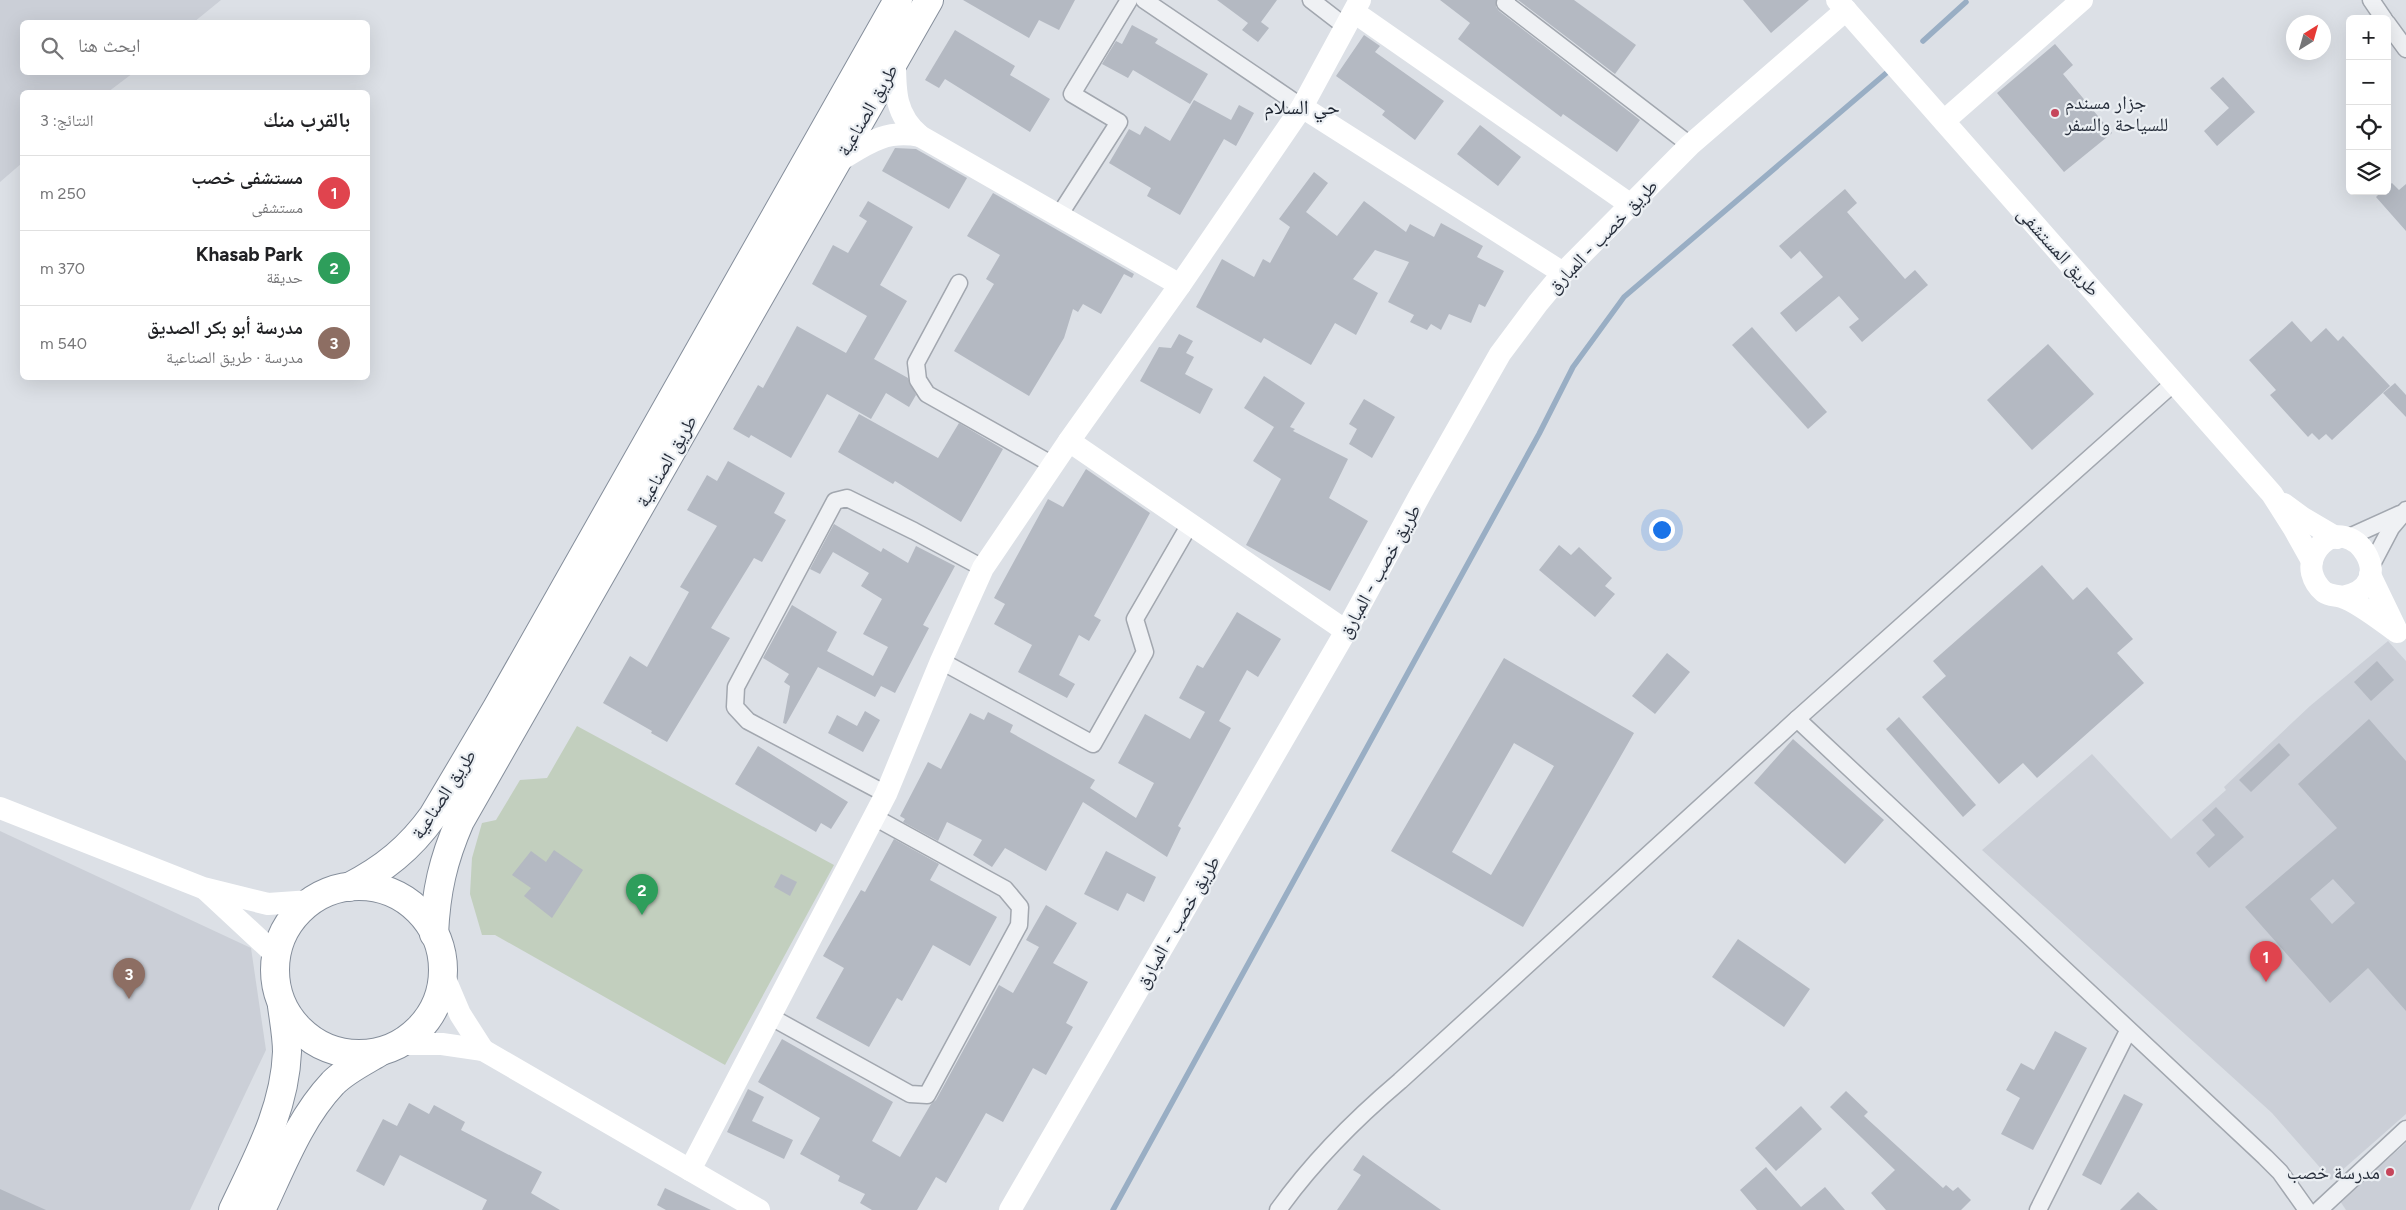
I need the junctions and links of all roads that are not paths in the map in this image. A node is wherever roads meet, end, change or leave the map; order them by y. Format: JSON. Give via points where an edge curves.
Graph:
{"nodes":[{"id":1,"x":898,"y":0,"type":"edge"},
{"id":2,"x":929,"y":0,"type":"edge"},
{"id":3,"x":1129,"y":0,"type":"edge"},
{"id":4,"x":1144,"y":0,"type":"edge"},
{"id":5,"x":1311,"y":0,"type":"edge"},
{"id":6,"x":1507,"y":0,"type":"edge"},
{"id":7,"x":2082,"y":0,"type":"edge"},
{"id":8,"x":2371,"y":0,"type":"edge"},
{"id":9,"x":1842,"y":5,"type":"edge"},
{"id":10,"x":1353,"y":13,"type":"edge"},
{"id":11,"x":2381,"y":15,"type":"edge"},
{"id":12,"x":2391,"y":28,"type":"edge"},
{"id":13,"x":2406,"y":49,"type":"edge"},
{"id":14,"x":894,"y":61,"type":"junction"},
{"id":15,"x":1302,"y":107,"type":"junction"},
{"id":16,"x":1944,"y":121,"type":"junction"},
{"id":17,"x":920,"y":136,"type":"junction"},
{"id":18,"x":1690,"y":145,"type":"junction"},
{"id":19,"x":836,"y":162,"type":"junction"},
{"id":20,"x":1631,"y":205,"type":"junction"},
{"id":21,"x":1060,"y":214,"type":"junction"},
{"id":22,"x":1563,"y":273,"type":"junction"},
{"id":23,"x":959,"y":283,"type":"dead end"},
{"id":24,"x":1180,"y":285,"type":"junction"},
{"id":25,"x":2175,"y":382,"type":"junction"},
{"id":26,"x":1069,"y":440,"type":"junction"},
{"id":27,"x":1053,"y":464,"type":"junction"},
{"id":28,"x":2272,"y":494,"type":"junction"},
{"id":29,"x":2405,"y":510,"type":"edge"},
{"id":30,"x":1190,"y":524,"type":"junction"},
{"id":31,"x":2342,"y":538,"type":"junction"},
{"id":32,"x":2312,"y":562,"type":"junction"},
{"id":33,"x":983,"y":568,"type":"junction"},
{"id":34,"x":2370,"y":571,"type":"junction"},
{"id":35,"x":2342,"y":597,"type":"junction"},
{"id":36,"x":1346,"y":631,"type":"junction"},
{"id":37,"x":2402,"y":637,"type":"edge"},
{"id":38,"x":941,"y":661,"type":"junction"},
{"id":39,"x":1797,"y":718,"type":"junction"},
{"id":40,"x":886,"y":794,"type":"junction"},
{"id":41,"x":0,"y":808,"type":"edge"},
{"id":42,"x":874,"y":817,"type":"junction"},
{"id":43,"x":349,"y":887,"type":"junction"},
{"id":44,"x":203,"y":888,"type":"junction"},
{"id":45,"x":311,"y":901,"type":"junction"},
{"id":46,"x":434,"y":934,"type":"junction"},
{"id":47,"x":276,"y":955,"type":"junction"},
{"id":48,"x":443,"y":974,"type":"junction"},
{"id":49,"x":282,"y":1006,"type":"junction"},
{"id":50,"x":771,"y":1017,"type":"junction"},
{"id":51,"x":2128,"y":1031,"type":"junction"},
{"id":52,"x":390,"y":1048,"type":"junction"},
{"id":53,"x":483,"y":1050,"type":"junction"},
{"id":54,"x":2406,"y":1130,"type":"edge"},
{"id":55,"x":690,"y":1170,"type":"junction"},
{"id":56,"x":745,"y":1206,"type":"edge"},
{"id":57,"x":233,"y":1210,"type":"edge"},
{"id":58,"x":261,"y":1210,"type":"edge"},
{"id":59,"x":1010,"y":1210,"type":"edge"},
{"id":60,"x":1278,"y":1210,"type":"edge"},
{"id":61,"x":2038,"y":1210,"type":"edge"},
{"id":62,"x":2307,"y":1210,"type":"edge"},
{"id":63,"x":2319,"y":1210,"type":"edge"}],
"edges":[{"from":1,"to":43,"type":"highway","name":"طريق الصناعية","via":[[433,816],[400,854],[376,873]]},
{"from":2,"to":14,"type":"highway","name":"طريق الصناعية"},
{"from":3,"to":21,"type":"street","via":[[1072,94],[1119,122]]},
{"from":4,"to":15,"type":"street"},
{"from":5,"to":10,"type":"street"},
{"from":6,"to":18,"type":"street","via":[[1504,3]]},
{"from":7,"to":16,"type":"street"},
{"from":8,"to":11,"type":"street"},
{"from":9,"to":16,"type":"street","name":"طريق المستشفى"},
{"from":9,"to":18,"type":"street","name":"طريق خصب - المبارق"},
{"from":10,"to":15,"type":"street"},
{"from":10,"to":20,"type":"street"},
{"from":12,"to":13,"type":"street"},
{"from":14,"to":17,"type":"street","via":[[898,105],[910,127]]},
{"from":14,"to":19,"type":"highway","name":"طريق الصناعية"},
{"from":15,"to":22,"type":"street"},
{"from":15,"to":24,"type":"street"},
{"from":16,"to":25,"type":"street","name":"طريق المستشفى"},
{"from":17,"to":19,"type":"street","via":[[902,133],[884,136]]},
{"from":17,"to":21,"type":"street"},
{"from":18,"to":20,"type":"street","name":"طريق خصب - المبارق"},
{"from":19,"to":46,"type":"highway","name":"طريق الصناعية","via":[[460,821],[440,876]]},
{"from":20,"to":22,"type":"street","name":"طريق خصب - المبارق"},
{"from":21,"to":24,"type":"street"},
{"from":22,"to":36,"type":"street","name":"طريق خصب - المبارق","via":[[1500,354]]},
{"from":23,"to":27,"type":"street","via":[[916,364],[918,380],[927,394]]},
{"from":24,"to":26,"type":"street"},
{"from":25,"to":28,"type":"street","name":"طريق المستشفى"},
{"from":25,"to":39,"type":"street"},
{"from":26,"to":27,"type":"street"},
{"from":26,"to":30,"type":"street"},
{"from":27,"to":33,"type":"street"},
{"from":28,"to":31,"type":"street","name":"طريق المستشفى","via":[[2303,518]]},
{"from":28,"to":32,"type":"street","name":"طريق المستشفى"},
{"from":29,"to":31,"type":"street"},
{"from":29,"to":34,"type":"street","via":[[2384,541]]},
{"from":30,"to":36,"type":"street"},
{"from":30,"to":38,"type":"street","via":[[1134,619],[1145,652],[1092,744]]},
{"from":31,"to":32,"type":"street","via":[[2321,545]]},
{"from":31,"to":34,"type":"street","via":[[2364,548],[2369,556]]},
{"from":32,"to":35,"type":"street","via":[[2311,570],[2317,585],[2330,595]]},
{"from":33,"to":38,"type":"street"},
{"from":33,"to":40,"type":"street","via":[[848,498],[835,501],[736,687],[735,707],[748,721]]},
{"from":34,"to":35,"type":"street","via":[[2360,590],[2352,596]]},
{"from":34,"to":37,"type":"street","via":[[2387,614]]},
{"from":35,"to":37,"type":"street"},
{"from":36,"to":59,"type":"street","name":"طريق خصب - المبارق"},
{"from":38,"to":40,"type":"street"},
{"from":39,"to":51,"type":"street"},
{"from":39,"to":60,"type":"street","via":[[1361,1114],[1303,1175]]},
{"from":40,"to":42,"type":"street"},
{"from":41,"to":44,"type":"street"},
{"from":42,"to":50,"type":"street"},
{"from":42,"to":50,"type":"street","via":[[1005,889],[1020,907],[1019,925],[927,1095],[910,1094]]},
{"from":43,"to":45,"type":"highway"},
{"from":43,"to":46,"type":"highway","via":[[370,887],[408,902]]},
{"from":44,"to":45,"type":"street","via":[[268,904]]},
{"from":44,"to":47,"type":"street"},
{"from":45,"to":47,"type":"highway","via":[[284,930]]},
{"from":46,"to":48,"type":"highway"},
{"from":47,"to":49,"type":"highway","via":[[276,988]]},
{"from":48,"to":52,"type":"highway","via":[[440,995],[431,1014],[418,1031]]},
{"from":48,"to":53,"type":"street","via":[[460,1014]]},
{"from":49,"to":52,"type":"highway","via":[[295,1025],[312,1040],[333,1051],[356,1054]]},
{"from":49,"to":57,"type":"highway","via":[[287,1051],[281,1098],[269,1133]]},
{"from":50,"to":55,"type":"street"},
{"from":51,"to":61,"type":"street"},
{"from":51,"to":62,"type":"street","via":[[2280,1172]]},
{"from":52,"to":53,"type":"street","via":[[442,1044]]},
{"from":52,"to":58,"type":"highway","via":[[334,1082],[310,1111]]},
{"from":53,"to":55,"type":"street"},
{"from":54,"to":63,"type":"street"},
{"from":55,"to":56,"type":"street"}]}
